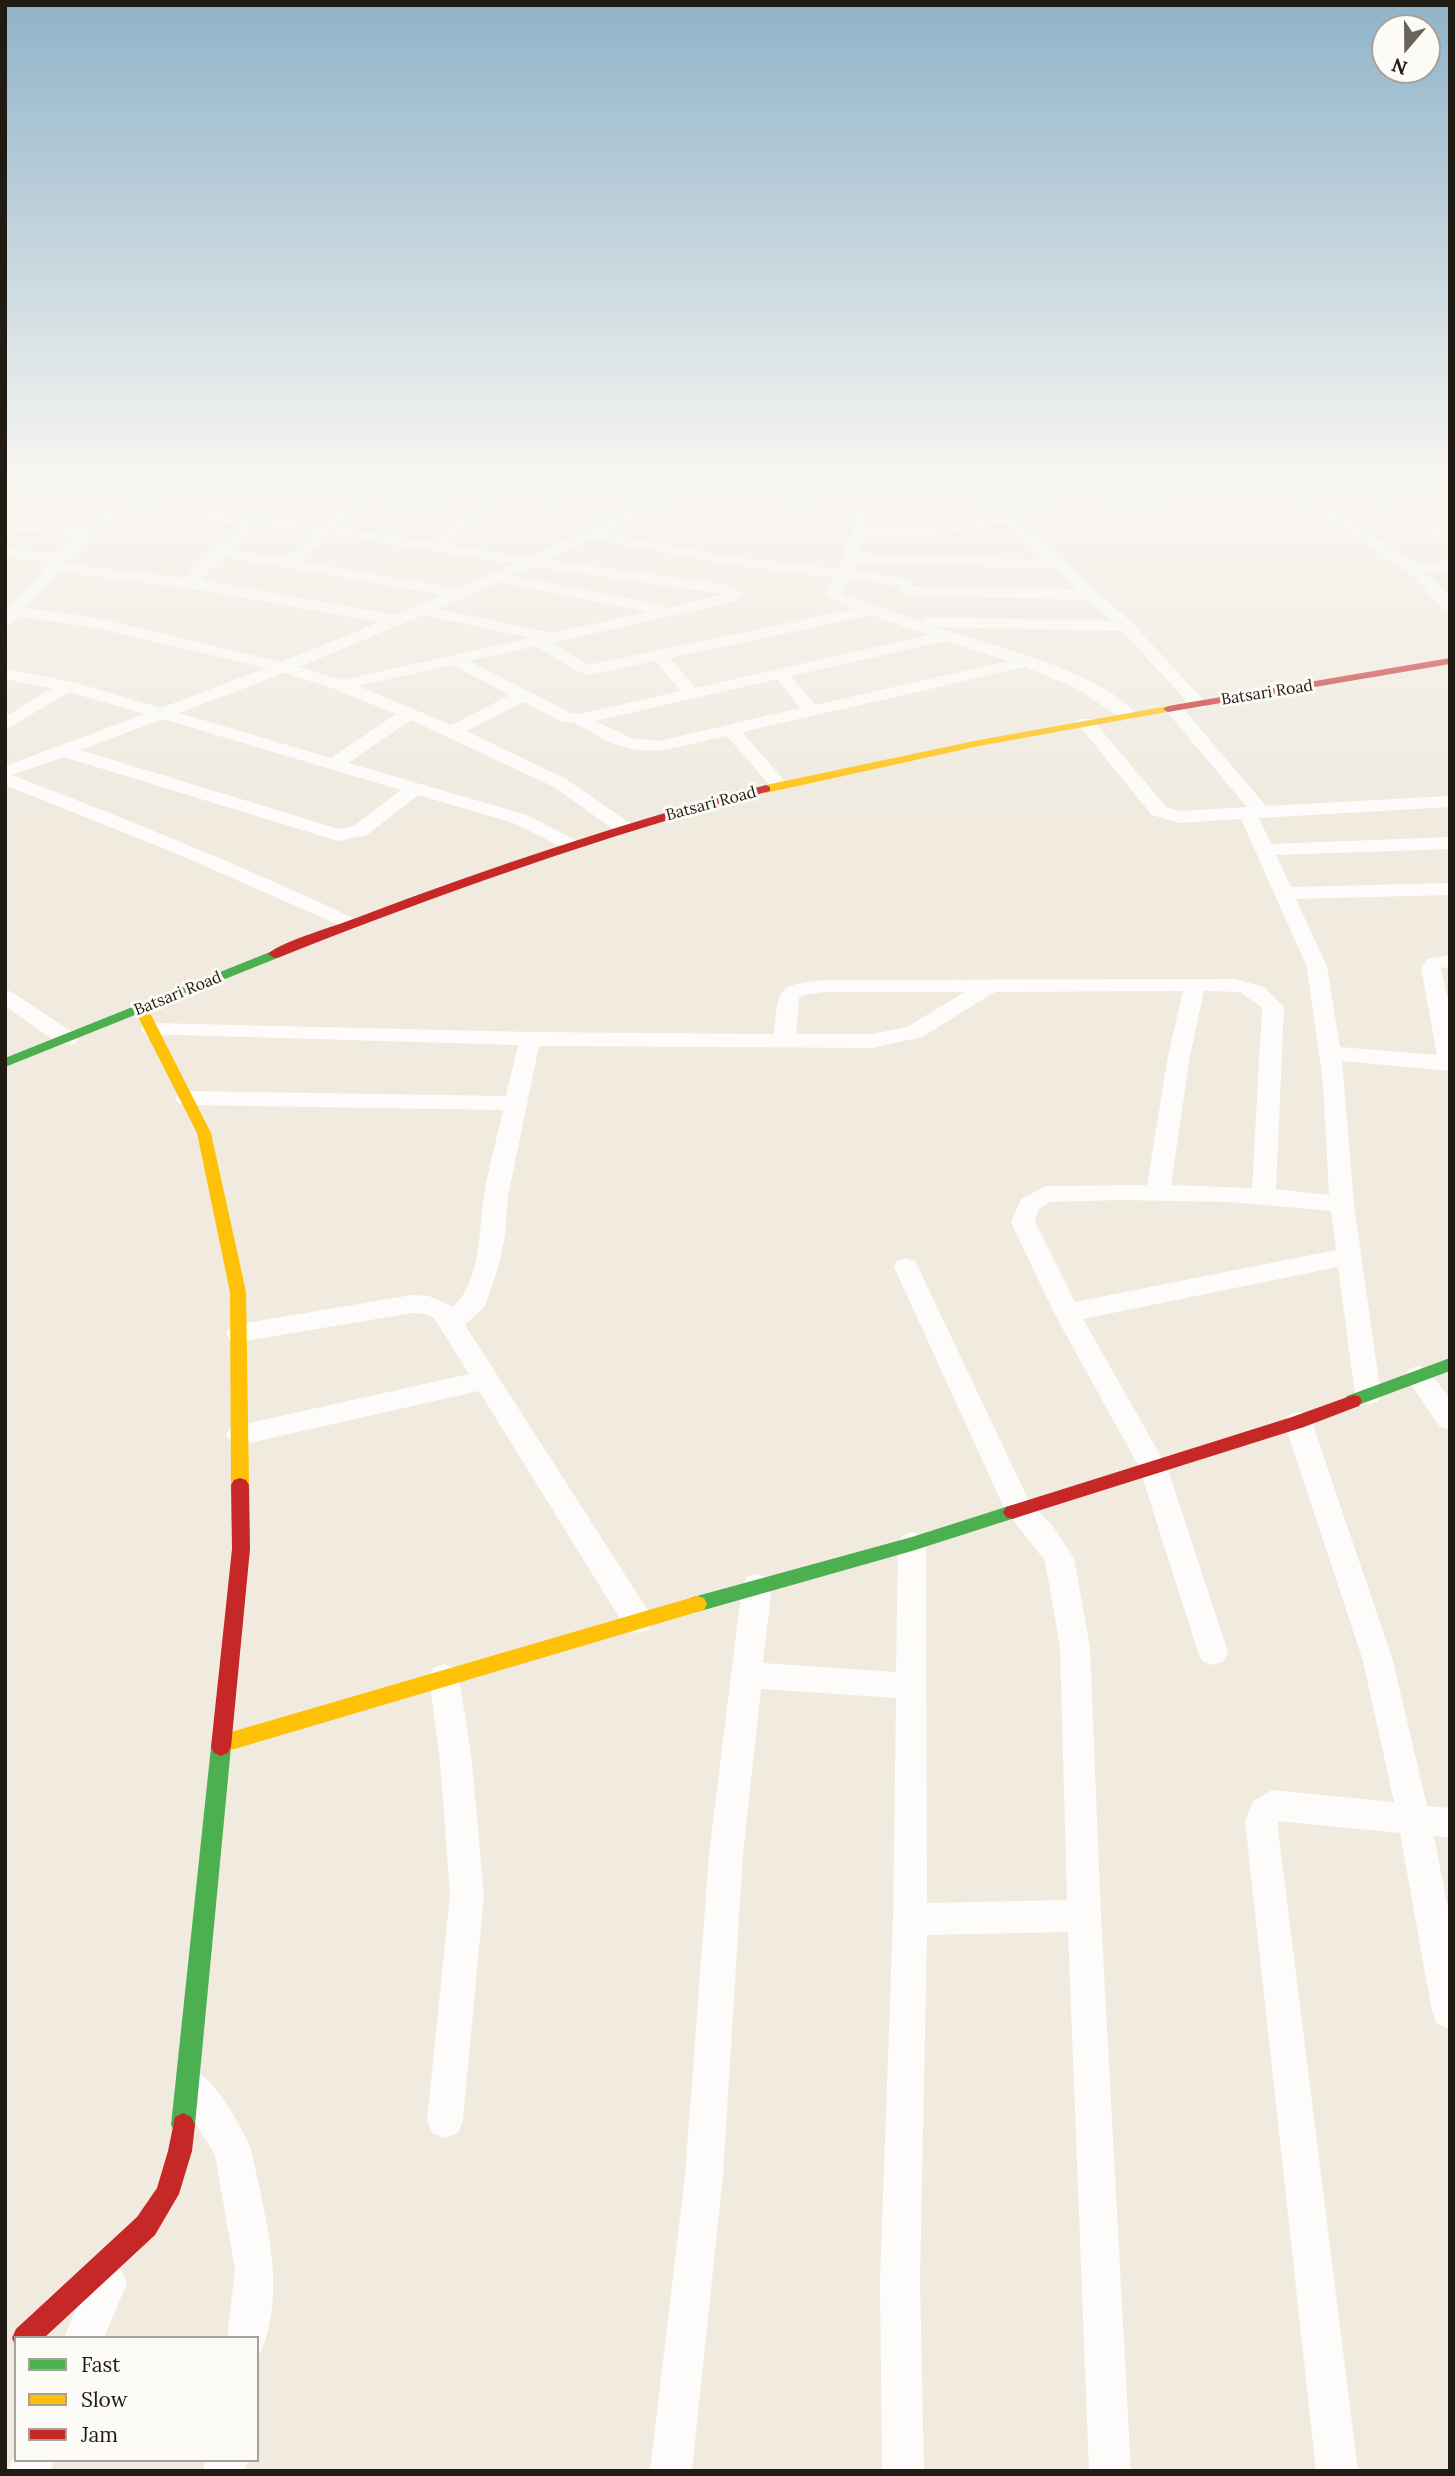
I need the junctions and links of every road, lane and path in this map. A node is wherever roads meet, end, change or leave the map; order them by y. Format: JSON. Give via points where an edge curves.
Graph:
{"nodes":[{"id":1,"x":1092,"y":595,"type":"edge"},
{"id":2,"x":26,"y":596,"type":"edge"},
{"id":3,"x":259,"y":596,"type":"edge"},
{"id":4,"x":452,"y":596,"type":"edge"},
{"id":5,"x":589,"y":596,"type":"edge"},
{"id":6,"x":734,"y":596,"type":"edge"},
{"id":7,"x":835,"y":596,"type":"edge"},
{"id":8,"x":905,"y":596,"type":"edge"},
{"id":9,"x":1023,"y":596,"type":"edge"},
{"id":10,"x":12,"y":609,"type":"edge"},
{"id":11,"x":419,"y":610,"type":"junction"},
{"id":12,"x":873,"y":610,"type":"junction"},
{"id":13,"x":668,"y":611,"type":"junction"},
{"id":14,"x":396,"y":620,"type":"junction"},
{"id":15,"x":903,"y":620,"type":"junction"},
{"id":16,"x":1029,"y":623,"type":"junction"},
{"id":17,"x":1126,"y":626,"type":"junction"},
{"id":18,"x":946,"y":636,"type":"junction"},
{"id":19,"x":545,"y":640,"type":"junction"},
{"id":20,"x":659,"y":655,"type":"junction"},
{"id":21,"x":454,"y":660,"type":"junction"},
{"id":22,"x":1450,"y":661,"type":"edge"},
{"id":23,"x":1028,"y":662,"type":"junction"},
{"id":24,"x":286,"y":668,"type":"junction"},
{"id":25,"x":5,"y":674,"type":"edge"},
{"id":26,"x":781,"y":674,"type":"junction"},
{"id":27,"x":341,"y":685,"type":"junction"},
{"id":28,"x":67,"y":686,"type":"junction"},
{"id":29,"x":693,"y":694,"type":"junction"},
{"id":30,"x":523,"y":695,"type":"junction"},
{"id":31,"x":1199,"y":704,"type":"junction"},
{"id":32,"x":1174,"y":709,"type":"junction"},
{"id":33,"x":811,"y":711,"type":"junction"},
{"id":34,"x":411,"y":712,"type":"junction"},
{"id":35,"x":163,"y":714,"type":"junction"},
{"id":36,"x":1129,"y":716,"type":"junction"},
{"id":37,"x":580,"y":719,"type":"junction"},
{"id":38,"x":1086,"y":723,"type":"junction"},
{"id":39,"x":5,"y":725,"type":"edge"},
{"id":40,"x":452,"y":730,"type":"junction"},
{"id":41,"x":731,"y":730,"type":"junction"},
{"id":42,"x":64,"y":751,"type":"junction"},
{"id":43,"x":334,"y":764,"type":"junction"},
{"id":44,"x":5,"y":772,"type":"edge"},
{"id":45,"x":5,"y":779,"type":"edge"},
{"id":46,"x":780,"y":786,"type":"junction"},
{"id":47,"x":415,"y":788,"type":"junction"},
{"id":48,"x":1450,"y":801,"type":"edge"},
{"id":49,"x":1254,"y":812,"type":"junction"},
{"id":50,"x":624,"y":828,"type":"junction"},
{"id":51,"x":1450,"y":843,"type":"edge"},
{"id":52,"x":570,"y":845,"type":"junction"},
{"id":53,"x":1266,"y":850,"type":"junction"},
{"id":54,"x":1450,"y":888,"type":"edge"},
{"id":55,"x":1285,"y":893,"type":"junction"},
{"id":56,"x":351,"y":924,"type":"junction"},
{"id":57,"x":1450,"y":961,"type":"edge"},
{"id":58,"x":1195,"y":985,"type":"junction"},
{"id":59,"x":988,"y":986,"type":"junction"},
{"id":60,"x":5,"y":996,"type":"edge"},
{"id":61,"x":141,"y":1009,"type":"junction"},
{"id":62,"x":152,"y":1029,"type":"junction"},
{"id":63,"x":67,"y":1039,"type":"junction"},
{"id":64,"x":530,"y":1039,"type":"junction"},
{"id":65,"x":783,"y":1041,"type":"junction"},
{"id":66,"x":1330,"y":1053,"type":"junction"},
{"id":67,"x":5,"y":1063,"type":"edge"},
{"id":68,"x":1450,"y":1063,"type":"edge"},
{"id":69,"x":186,"y":1098,"type":"junction"},
{"id":70,"x":517,"y":1103,"type":"junction"},
{"id":71,"x":1158,"y":1191,"type":"junction"},
{"id":72,"x":1264,"y":1195,"type":"junction"},
{"id":73,"x":1342,"y":1205,"type":"junction"},
{"id":74,"x":1349,"y":1256,"type":"junction"},
{"id":75,"x":906,"y":1267,"type":"dead end"},
{"id":76,"x":1067,"y":1313,"type":"junction"},
{"id":77,"x":450,"y":1324,"type":"junction"},
{"id":78,"x":239,"y":1333,"type":"junction"},
{"id":79,"x":1450,"y":1364,"type":"edge"},
{"id":80,"x":1418,"y":1376,"type":"junction"},
{"id":81,"x":486,"y":1380,"type":"junction"},
{"id":82,"x":1368,"y":1395,"type":"junction"},
{"id":83,"x":1450,"y":1420,"type":"edge"},
{"id":84,"x":1298,"y":1422,"type":"junction"},
{"id":85,"x":240,"y":1435,"type":"junction"},
{"id":86,"x":1153,"y":1467,"type":"junction"},
{"id":87,"x":1019,"y":1510,"type":"junction"},
{"id":88,"x":912,"y":1544,"type":"junction"},
{"id":89,"x":757,"y":1586,"type":"junction"},
{"id":90,"x":638,"y":1621,"type":"junction"},
{"id":91,"x":1213,"y":1652,"type":"dead end"},
{"id":92,"x":746,"y":1675,"type":"junction"},
{"id":93,"x":444,"y":1677,"type":"junction"},
{"id":94,"x":911,"y":1686,"type":"junction"},
{"id":95,"x":221,"y":1744,"type":"junction"},
{"id":96,"x":1414,"y":1819,"type":"junction"},
{"id":97,"x":1450,"y":1823,"type":"edge"},
{"id":98,"x":1084,"y":1916,"type":"junction"},
{"id":99,"x":910,"y":1919,"type":"junction"},
{"id":100,"x":1450,"y":2012,"type":"edge"},
{"id":101,"x":188,"y":2081,"type":"junction"},
{"id":102,"x":445,"y":2120,"type":"dead end"},
{"id":103,"x":121,"y":2249,"type":"junction"},
{"id":104,"x":27,"y":2336,"type":"edge"},
{"id":105,"x":85,"y":2336,"type":"edge"},
{"id":106,"x":247,"y":2336,"type":"edge"},
{"id":107,"x":671,"y":2471,"type":"edge"},
{"id":108,"x":903,"y":2471,"type":"edge"},
{"id":109,"x":1110,"y":2471,"type":"edge"},
{"id":110,"x":1337,"y":2471,"type":"edge"}],
"edges":[{"from":1,"to":17,"type":"street"},
{"from":2,"to":10,"type":"street"},
{"from":3,"to":14,"type":"street"},
{"from":4,"to":11,"type":"street"},
{"from":5,"to":13,"type":"street"},
{"from":6,"to":13,"type":"street"},
{"from":7,"to":12,"type":"street"},
{"from":8,"to":15,"type":"street"},
{"from":9,"to":16,"type":"street"},
{"from":10,"to":24,"type":"street","via":[[96,623]]},
{"from":11,"to":14,"type":"street"},
{"from":11,"to":19,"type":"street"},
{"from":12,"to":15,"type":"street"},
{"from":12,"to":20,"type":"street"},
{"from":13,"to":19,"type":"street"},
{"from":14,"to":24,"type":"street"},
{"from":15,"to":16,"type":"street"},
{"from":15,"to":18,"type":"street"},
{"from":16,"to":17,"type":"street"},
{"from":17,"to":31,"type":"street"},
{"from":18,"to":23,"type":"street"},
{"from":18,"to":26,"type":"street"},
{"from":19,"to":20,"type":"street","via":[[586,670]]},
{"from":19,"to":21,"type":"street"},
{"from":20,"to":29,"type":"street"},
{"from":21,"to":27,"type":"street"},
{"from":21,"to":30,"type":"street"},
{"from":22,"to":31,"type":"street","name":"Batsari Road"},
{"from":23,"to":33,"type":"street"},
{"from":23,"to":36,"type":"street","via":[[1084,685]]},
{"from":24,"to":27,"type":"street"},
{"from":24,"to":35,"type":"street"},
{"from":25,"to":28,"type":"street"},
{"from":26,"to":29,"type":"street"},
{"from":26,"to":33,"type":"street"},
{"from":27,"to":34,"type":"street"},
{"from":28,"to":35,"type":"street"},
{"from":28,"to":39,"type":"street"},
{"from":29,"to":37,"type":"street"},
{"from":30,"to":37,"type":"street"},
{"from":30,"to":40,"type":"street"},
{"from":31,"to":32,"type":"street","name":"Batsari Road"},
{"from":32,"to":36,"type":"street","name":"Batsari Road"},
{"from":32,"to":49,"type":"street"},
{"from":33,"to":41,"type":"street"},
{"from":34,"to":40,"type":"street"},
{"from":34,"to":43,"type":"street"},
{"from":35,"to":42,"type":"street"},
{"from":35,"to":43,"type":"street"},
{"from":36,"to":38,"type":"street","name":"Batsari Road"},
{"from":37,"to":41,"type":"street","via":[[637,747]]},
{"from":38,"to":46,"type":"street","name":"Batsari Road"},
{"from":38,"to":49,"type":"street","via":[[1159,811],[1180,817]]},
{"from":40,"to":50,"type":"street","via":[[560,783]]},
{"from":41,"to":46,"type":"street"},
{"from":42,"to":44,"type":"street"},
{"from":42,"to":47,"type":"street","via":[[338,835],[360,831]]},
{"from":43,"to":47,"type":"street"},
{"from":45,"to":56,"type":"street","via":[[257,878]]},
{"from":46,"to":50,"type":"street","name":"Batsari Road"},
{"from":47,"to":52,"type":"street","via":[[520,819]]},
{"from":48,"to":49,"type":"street"},
{"from":49,"to":53,"type":"street"},
{"from":50,"to":52,"type":"street","name":"Batsari Road"},
{"from":51,"to":53,"type":"street"},
{"from":52,"to":56,"type":"street","name":"Batsari Road"},
{"from":53,"to":55,"type":"street"},
{"from":54,"to":55,"type":"street"},
{"from":55,"to":66,"type":"street","via":[[1315,960]]},
{"from":56,"to":61,"type":"street","name":"Batsari Road"},
{"from":57,"to":68,"type":"street","via":[[1434,963],[1431,968]]},
{"from":58,"to":59,"type":"street"},
{"from":58,"to":71,"type":"street"},
{"from":58,"to":72,"type":"street","via":[[1251,988],[1273,1007]]},
{"from":59,"to":65,"type":"street","via":[[914,1032],[872,1041]]},
{"from":59,"to":65,"type":"street","via":[[798,989],[789,996]]},
{"from":60,"to":63,"type":"street"},
{"from":61,"to":62,"type":"street"},
{"from":61,"to":63,"type":"street","name":"Batsari Road"},
{"from":62,"to":64,"type":"street"},
{"from":62,"to":69,"type":"street"},
{"from":63,"to":67,"type":"street","name":"Batsari Road"},
{"from":64,"to":65,"type":"street"},
{"from":64,"to":70,"type":"street"},
{"from":66,"to":68,"type":"street"},
{"from":66,"to":73,"type":"street"},
{"from":69,"to":70,"type":"street"},
{"from":69,"to":78,"type":"street","via":[[204,1133],[238,1292]]},
{"from":70,"to":77,"type":"street","via":[[486,1268],[476,1300]]},
{"from":71,"to":72,"type":"street"},
{"from":71,"to":76,"type":"street","via":[[1046,1194],[1033,1199],[1024,1210],[1023,1222]]},
{"from":72,"to":73,"type":"street"},
{"from":73,"to":74,"type":"street"},
{"from":74,"to":76,"type":"street"},
{"from":74,"to":82,"type":"street"},
{"from":75,"to":87,"type":"street"},
{"from":76,"to":86,"type":"street"},
{"from":77,"to":78,"type":"street","via":[[443,1312],[412,1304]]},
{"from":77,"to":81,"type":"street"},
{"from":78,"to":85,"type":"street"},
{"from":79,"to":80,"type":"street"},
{"from":80,"to":82,"type":"street"},
{"from":80,"to":83,"type":"street"},
{"from":81,"to":85,"type":"street"},
{"from":81,"to":90,"type":"street"},
{"from":82,"to":84,"type":"street"},
{"from":84,"to":86,"type":"street"},
{"from":84,"to":96,"type":"street","via":[[1378,1661]]},
{"from":85,"to":95,"type":"street","via":[[241,1549]]},
{"from":86,"to":87,"type":"street"},
{"from":86,"to":91,"type":"street"},
{"from":87,"to":88,"type":"street"},
{"from":87,"to":98,"type":"street","via":[[1059,1558],[1075,1647]]},
{"from":88,"to":89,"type":"street"},
{"from":88,"to":94,"type":"street"},
{"from":89,"to":90,"type":"street"},
{"from":89,"to":92,"type":"street"},
{"from":90,"to":93,"type":"street"},
{"from":92,"to":94,"type":"street"},
{"from":92,"to":107,"type":"street","via":[[726,1854],[704,2175]]},
{"from":93,"to":95,"type":"street"},
{"from":93,"to":102,"type":"street","via":[[467,1895]]},
{"from":94,"to":99,"type":"street"},
{"from":95,"to":101,"type":"street"},
{"from":96,"to":97,"type":"street"},
{"from":96,"to":100,"type":"street"},
{"from":96,"to":110,"type":"street","via":[[1272,1805],[1261,1821]]},
{"from":98,"to":99,"type":"street"},
{"from":98,"to":109,"type":"street"},
{"from":99,"to":108,"type":"street","via":[[900,2281]]},
{"from":101,"to":103,"type":"street","via":[[180,2151],[167,2194],[146,2226]]},
{"from":101,"to":106,"type":"street","via":[[232,2149],[255,2270]]},
{"from":103,"to":104,"type":"street"},
{"from":103,"to":105,"type":"street"}]}
